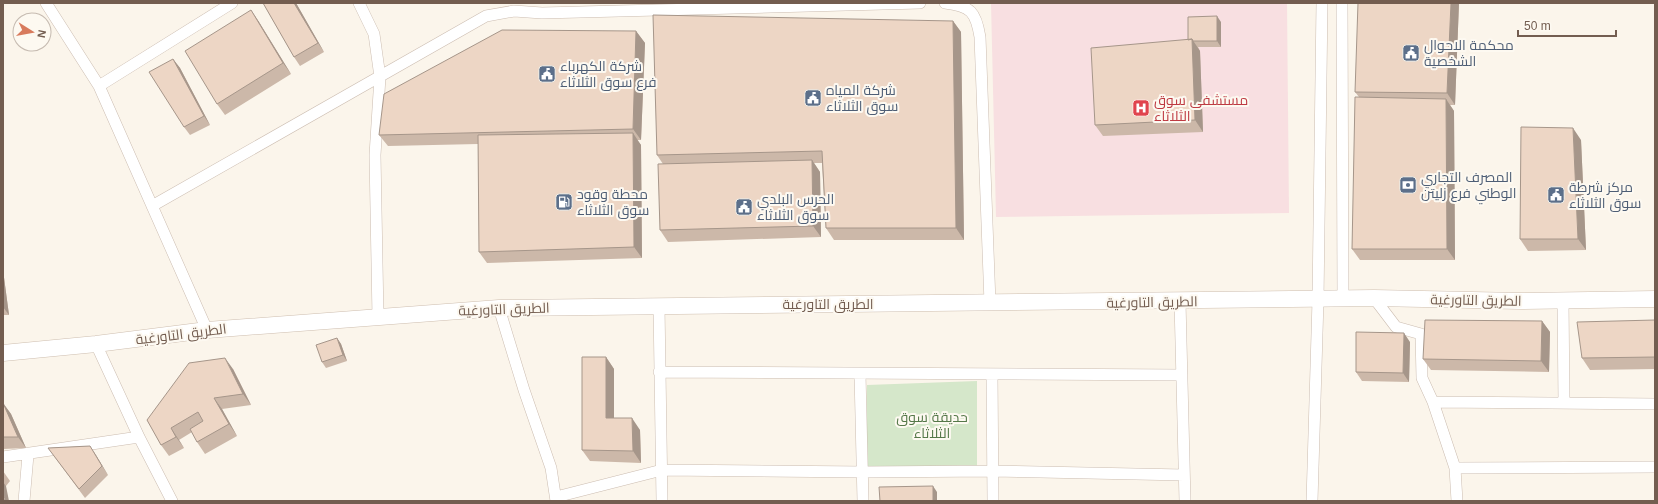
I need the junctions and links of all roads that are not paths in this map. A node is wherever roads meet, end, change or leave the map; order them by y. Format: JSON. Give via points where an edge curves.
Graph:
{"nodes":[{"id":1,"x":46,"y":3,"type":"edge"},
{"id":2,"x":232,"y":3,"type":"edge"},
{"id":3,"x":359,"y":3,"type":"edge"},
{"id":4,"x":920,"y":3,"type":"edge"},
{"id":5,"x":945,"y":3,"type":"edge"},
{"id":6,"x":1322,"y":3,"type":"edge"},
{"id":7,"x":1342,"y":3,"type":"edge"},
{"id":8,"x":380,"y":77,"type":"junction"},
{"id":9,"x":99,"y":86,"type":"junction"},
{"id":10,"x":152,"y":206,"type":"junction"},
{"id":11,"x":1374,"y":298,"type":"junction"},
{"id":12,"x":1343,"y":299,"type":"junction"},
{"id":13,"x":1655,"y":299,"type":"edge"},
{"id":14,"x":1318,"y":300,"type":"junction"},
{"id":15,"x":1563,"y":300,"type":"junction"},
{"id":16,"x":1180,"y":302,"type":"junction"},
{"id":17,"x":990,"y":303,"type":"junction"},
{"id":18,"x":658,"y":306,"type":"junction"},
{"id":19,"x":498,"y":308,"type":"junction"},
{"id":20,"x":378,"y":317,"type":"junction"},
{"id":21,"x":206,"y":330,"type":"junction"},
{"id":22,"x":96,"y":344,"type":"junction"},
{"id":23,"x":3,"y":353,"type":"edge"},
{"id":24,"x":659,"y":372,"type":"junction"},
{"id":25,"x":860,"y":374,"type":"junction"},
{"id":26,"x":992,"y":374,"type":"junction"},
{"id":27,"x":1182,"y":375,"type":"junction"},
{"id":28,"x":1433,"y":402,"type":"junction"},
{"id":29,"x":1564,"y":403,"type":"junction"},
{"id":30,"x":1655,"y":404,"type":"edge"},
{"id":31,"x":139,"y":437,"type":"junction"},
{"id":32,"x":28,"y":455,"type":"junction"},
{"id":33,"x":3,"y":457,"type":"edge"},
{"id":34,"x":1655,"y":467,"type":"edge"},
{"id":35,"x":1455,"y":468,"type":"junction"},
{"id":36,"x":662,"y":470,"type":"junction"},
{"id":37,"x":992,"y":471,"type":"junction"},
{"id":38,"x":864,"y":472,"type":"junction"},
{"id":39,"x":1184,"y":475,"type":"junction"},
{"id":40,"x":556,"y":499,"type":"edge"},
{"id":41,"x":24,"y":501,"type":"edge"},
{"id":42,"x":172,"y":501,"type":"edge"},
{"id":43,"x":662,"y":501,"type":"edge"},
{"id":44,"x":864,"y":501,"type":"edge"},
{"id":45,"x":993,"y":501,"type":"edge"},
{"id":46,"x":1185,"y":501,"type":"edge"},
{"id":47,"x":1312,"y":501,"type":"edge"},
{"id":48,"x":1457,"y":501,"type":"edge"}],
"edges":[{"from":1,"to":9,"type":"street"},
{"from":2,"to":9,"type":"street"},
{"from":3,"to":8,"type":"street","via":[[374,34]]},
{"from":4,"to":8,"type":"street","via":[[550,13],[514,11],[486,16]]},
{"from":5,"to":17,"type":"street","via":[[970,10],[977,19],[980,37]]},
{"from":6,"to":14,"type":"street"},
{"from":7,"to":12,"type":"street"},
{"from":8,"to":10,"type":"street"},
{"from":8,"to":20,"type":"street","via":[[375,155]]},
{"from":9,"to":10,"type":"street"},
{"from":10,"to":21,"type":"street"},
{"from":11,"to":12,"type":"street","name":"الطريق التاورغية"},
{"from":11,"to":15,"type":"street","name":"الطريق التاورغية"},
{"from":11,"to":28,"type":"street","via":[[1396,327],[1421,334],[1422,378]]},
{"from":12,"to":14,"type":"street","name":"الطريق التاورغية"},
{"from":13,"to":15,"type":"street","name":"الطريق التاورغية"},
{"from":14,"to":16,"type":"street","name":"الطريق التاورغية"},
{"from":14,"to":47,"type":"street"},
{"from":15,"to":29,"type":"street"},
{"from":16,"to":17,"type":"street","name":"الطريق التاورغية"},
{"from":16,"to":27,"type":"street"},
{"from":17,"to":18,"type":"street","name":"الطريق التاورغية"},
{"from":18,"to":19,"type":"street","name":"الطريق التاورغية"},
{"from":18,"to":24,"type":"street"},
{"from":19,"to":20,"type":"street","name":"الطريق التاورغية"},
{"from":19,"to":40,"type":"street","via":[[551,468]]},
{"from":20,"to":21,"type":"street","name":"الطريق التاورغية"},
{"from":21,"to":22,"type":"street","name":"الطريق التاورغية"},
{"from":22,"to":23,"type":"street","name":"الطريق التاورغية"},
{"from":22,"to":31,"type":"street"},
{"from":24,"to":25,"type":"street"},
{"from":24,"to":36,"type":"street"},
{"from":25,"to":26,"type":"street"},
{"from":25,"to":38,"type":"street"},
{"from":26,"to":27,"type":"street"},
{"from":26,"to":37,"type":"street"},
{"from":27,"to":39,"type":"street"},
{"from":28,"to":29,"type":"street"},
{"from":28,"to":35,"type":"street"},
{"from":29,"to":30,"type":"street"},
{"from":31,"to":32,"type":"street"},
{"from":31,"to":42,"type":"street"},
{"from":32,"to":33,"type":"street"},
{"from":32,"to":41,"type":"street"},
{"from":34,"to":35,"type":"street"},
{"from":35,"to":48,"type":"street"},
{"from":36,"to":38,"type":"street"},
{"from":36,"to":40,"type":"street"},
{"from":36,"to":43,"type":"street"},
{"from":37,"to":38,"type":"street"},
{"from":37,"to":39,"type":"street"},
{"from":37,"to":45,"type":"street"},
{"from":38,"to":44,"type":"street"},
{"from":39,"to":46,"type":"street"}]}
